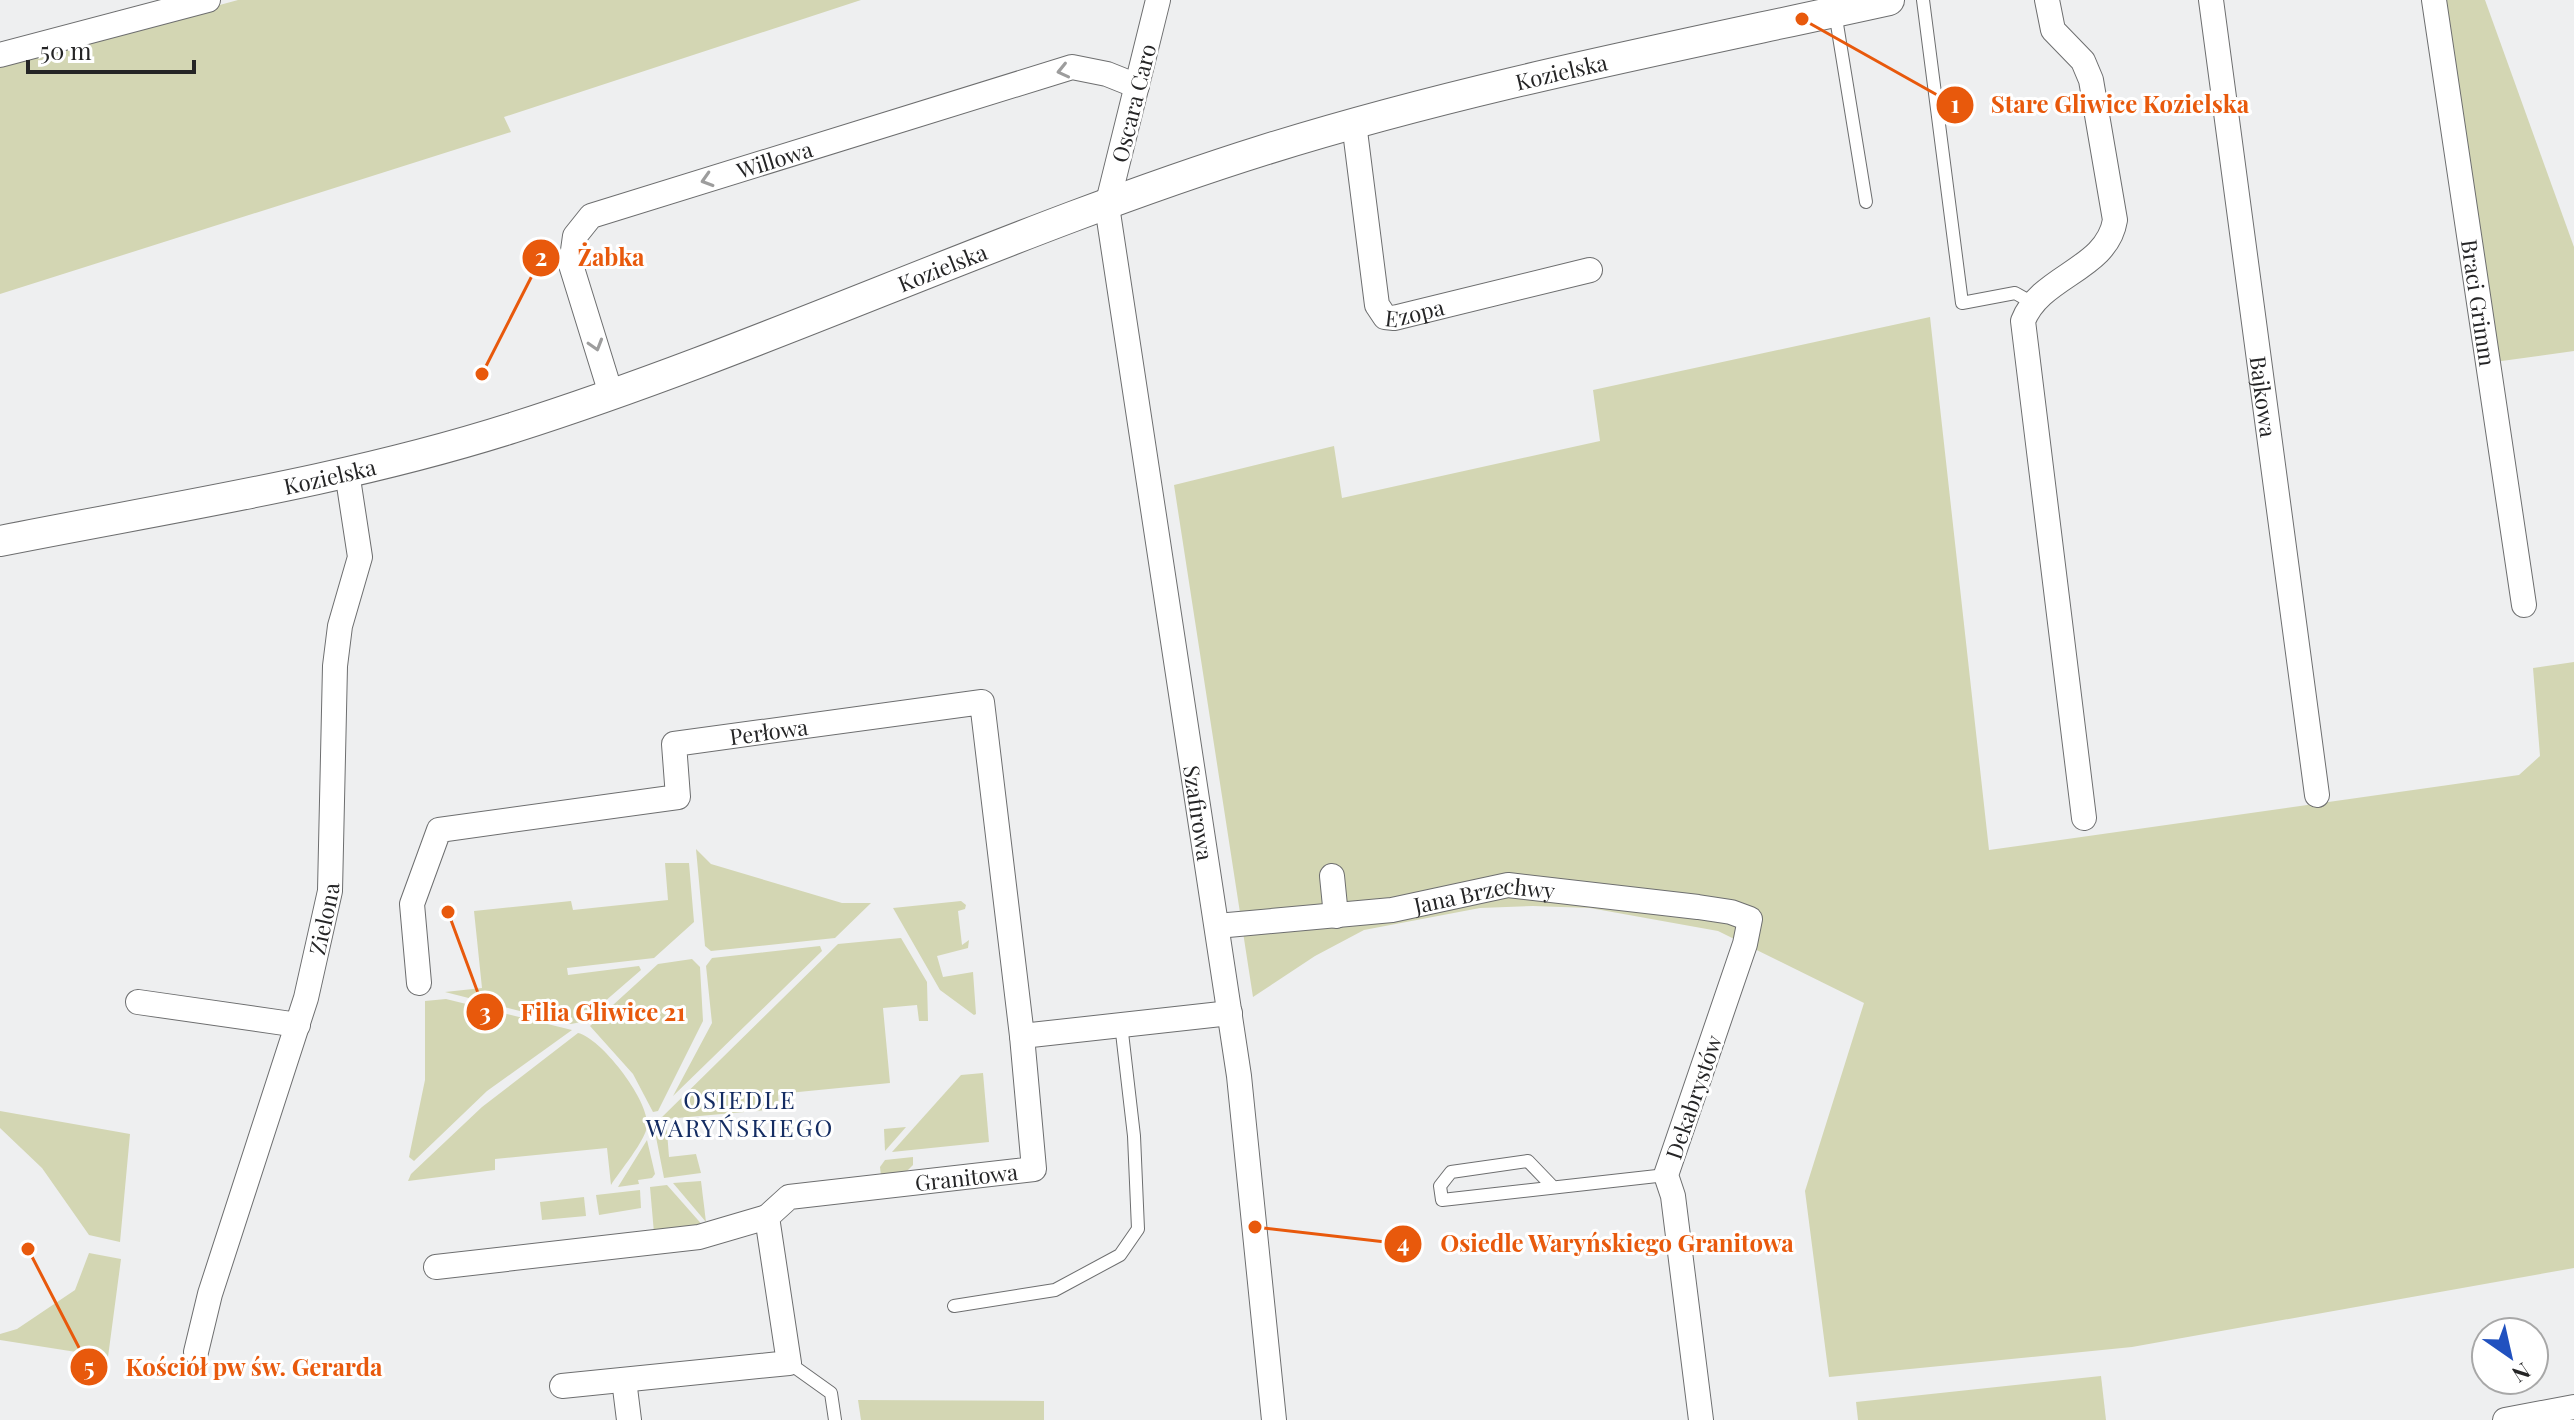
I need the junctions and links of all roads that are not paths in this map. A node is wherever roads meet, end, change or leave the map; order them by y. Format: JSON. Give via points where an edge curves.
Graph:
{"nodes":[{"id":1,"x":208,"y":0,"type":"edge"},
{"id":2,"x":1158,"y":0,"type":"edge"},
{"id":3,"x":1889,"y":0,"type":"edge"},
{"id":4,"x":1923,"y":0,"type":"edge"},
{"id":5,"x":2047,"y":0,"type":"edge"},
{"id":6,"x":2211,"y":0,"type":"edge"},
{"id":7,"x":2434,"y":0,"type":"edge"},
{"id":8,"x":1835,"y":12,"type":"junction"},
{"id":9,"x":0,"y":55,"type":"edge"},
{"id":10,"x":1137,"y":86,"type":"junction"},
{"id":11,"x":1354,"y":123,"type":"junction"},
{"id":12,"x":1866,"y":202,"type":"dead end"},
{"id":13,"x":1107,"y":206,"type":"junction"},
{"id":14,"x":1590,"y":270,"type":"dead end"},
{"id":15,"x":2033,"y":303,"type":"junction"},
{"id":16,"x":611,"y":394,"type":"junction"},
{"id":17,"x":347,"y":472,"type":"junction"},
{"id":18,"x":0,"y":541,"type":"edge"},
{"id":19,"x":2524,"y":605,"type":"dead end"},
{"id":20,"x":2317,"y":795,"type":"dead end"},
{"id":21,"x":2084,"y":818,"type":"dead end"},
{"id":22,"x":1332,"y":876,"type":"dead end"},
{"id":23,"x":1336,"y":916,"type":"junction"},
{"id":24,"x":1750,"y":919,"type":"joint"},
{"id":25,"x":1217,"y":926,"type":"junction"},
{"id":26,"x":419,"y":983,"type":"dead end"},
{"id":27,"x":138,"y":1002,"type":"dead end"},
{"id":28,"x":1230,"y":1013,"type":"junction"},
{"id":29,"x":1121,"y":1024,"type":"junction"},
{"id":30,"x":298,"y":1025,"type":"junction"},
{"id":31,"x":1022,"y":1036,"type":"junction"},
{"id":32,"x":1666,"y":1175,"type":"junction"},
{"id":33,"x":1553,"y":1187,"type":"junction"},
{"id":34,"x":767,"y":1217,"type":"junction"},
{"id":35,"x":436,"y":1267,"type":"dead end"},
{"id":36,"x":954,"y":1306,"type":"dead end"},
{"id":37,"x":196,"y":1352,"type":"dead end"},
{"id":38,"x":789,"y":1363,"type":"junction"},
{"id":39,"x":624,"y":1380,"type":"junction"},
{"id":40,"x":562,"y":1386,"type":"dead end"},
{"id":41,"x":2574,"y":1407,"type":"edge"},
{"id":42,"x":629,"y":1420,"type":"edge"},
{"id":43,"x":835,"y":1420,"type":"edge"},
{"id":44,"x":1274,"y":1420,"type":"edge"},
{"id":45,"x":1701,"y":1420,"type":"edge"},
{"id":46,"x":2505,"y":1420,"type":"edge"}],
"edges":[{"from":1,"to":9,"type":"street"},
{"from":2,"to":10,"type":"street","name":"Oscara Caro"},
{"from":3,"to":8,"type":"street","name":"Kozielska"},
{"from":4,"to":15,"type":"lane","via":[[1962,303],[2015,293]]},
{"from":5,"to":15,"type":"street","via":[[2053,30],[2083,61],[2091,80],[2115,220],[2105,247]]},
{"from":6,"to":20,"type":"street","name":"Bajkowa"},
{"from":7,"to":19,"type":"street","name":"Braci Grimm"},
{"from":8,"to":11,"type":"street","name":"Kozielska"},
{"from":8,"to":12,"type":"lane"},
{"from":10,"to":13,"type":"street","name":"Oscara Caro"},
{"from":10,"to":16,"type":"street","name":"Willowa","one_way":true,"via":[[1072,67],[591,216],[575,236],[571,265]]},
{"from":11,"to":13,"type":"street","name":"Kozielska"},
{"from":11,"to":14,"type":"street","name":"Ezopa","via":[[1377,305],[1385,317]]},
{"from":13,"to":16,"type":"street","name":"Kozielska"},
{"from":13,"to":25,"type":"street","name":"Szafirowa"},
{"from":15,"to":21,"type":"street","via":[[2023,321],[2023,337]]},
{"from":16,"to":17,"type":"street","name":"Kozielska","via":[[482,437]]},
{"from":17,"to":18,"type":"street","name":"Kozielska"},
{"from":17,"to":30,"type":"street","name":"Zielona","via":[[360,557],[340,626],[335,666],[330,891]]},
{"from":22,"to":23,"type":"street"},
{"from":23,"to":24,"type":"street","name":"Jana Brzechwy","via":[[1392,910],[1508,885],[1698,907]]},
{"from":23,"to":25,"type":"street","name":"Jana Brzechwy"},
{"from":24,"to":32,"type":"street","name":"Dekabrystów"},
{"from":25,"to":28,"type":"street","name":"Szafirowa"},
{"from":26,"to":31,"type":"street","name":"Perłowa","via":[[412,904],[439,830],[678,797],[674,744],[982,702]]},
{"from":27,"to":30,"type":"street"},
{"from":28,"to":29,"type":"street"},
{"from":28,"to":44,"type":"street","name":"Szafirowa"},
{"from":29,"to":31,"type":"street"},
{"from":29,"to":36,"type":"lane","via":[[1138,1229],[1120,1255],[1055,1290]]},
{"from":30,"to":37,"type":"street","name":"Zielona"},
{"from":31,"to":34,"type":"street","name":"Granitowa","via":[[1034,1169],[789,1197]]},
{"from":32,"to":33,"type":"lane"},
{"from":32,"to":45,"type":"street","name":"Dekabrystów"},
{"from":33,"to":33,"type":"lane","via":[[1442,1200],[1440,1186],[1451,1172],[1528,1161]]},
{"from":34,"to":35,"type":"street","name":"Granitowa","via":[[699,1237]]},
{"from":34,"to":38,"type":"street"},
{"from":38,"to":39,"type":"street"},
{"from":38,"to":43,"type":"lane","via":[[831,1393]]},
{"from":39,"to":40,"type":"street"},
{"from":39,"to":42,"type":"street"},
{"from":41,"to":46,"type":"street"}]}
